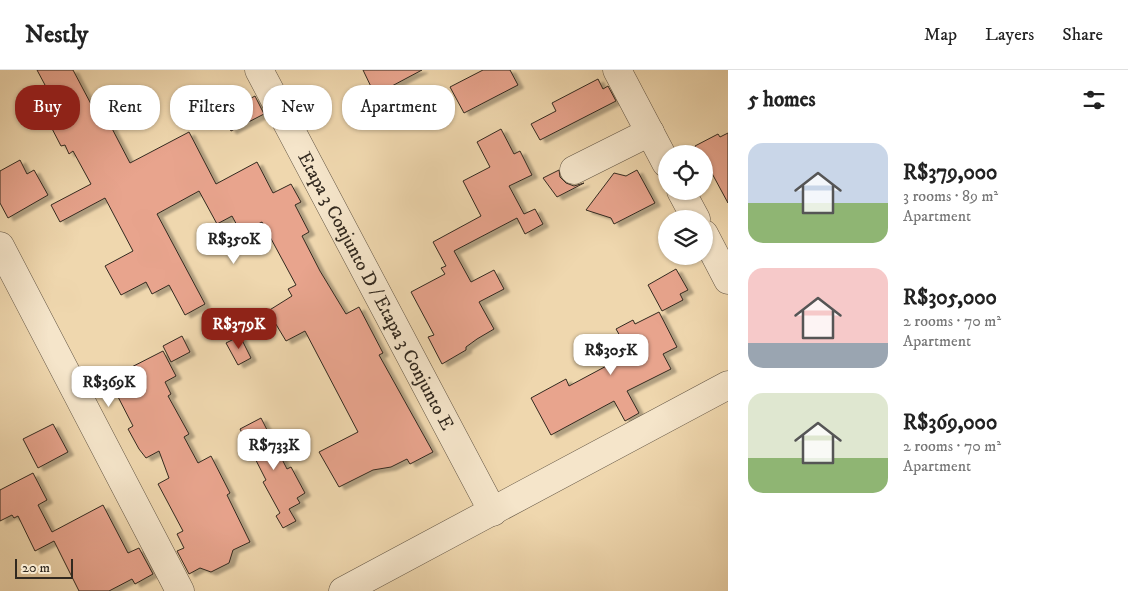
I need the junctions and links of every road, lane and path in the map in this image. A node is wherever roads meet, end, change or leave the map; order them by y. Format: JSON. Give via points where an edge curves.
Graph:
{"nodes":[{"id":1,"x":260,"y":70,"type":"edge"},
{"id":2,"x":617,"y":70,"type":"edge"},
{"id":3,"x":650,"y":132,"type":"junction"},
{"id":4,"x":658,"y":148,"type":"edge"},
{"id":5,"x":574,"y":170,"type":"dead end"},
{"id":6,"x":0,"y":246,"type":"edge"},
{"id":7,"x":713,"y":251,"type":"edge"},
{"id":8,"x":728,"y":280,"type":"edge"},
{"id":9,"x":728,"y":385,"type":"edge"},
{"id":10,"x":493,"y":512,"type":"junction"},
{"id":11,"x":180,"y":591,"type":"edge"},
{"id":12,"x":343,"y":591,"type":"edge"}],
"edges":[{"from":1,"to":10,"type":"street","name":"Etapa 3 Conjunto D / Etapa 3 Conjunto E"},
{"from":2,"to":3,"type":"street"},
{"from":3,"to":4,"type":"street"},
{"from":3,"to":5,"type":"street"},
{"from":6,"to":11,"type":"street"},
{"from":7,"to":8,"type":"street"},
{"from":9,"to":10,"type":"street"},
{"from":10,"to":12,"type":"street"}]}
